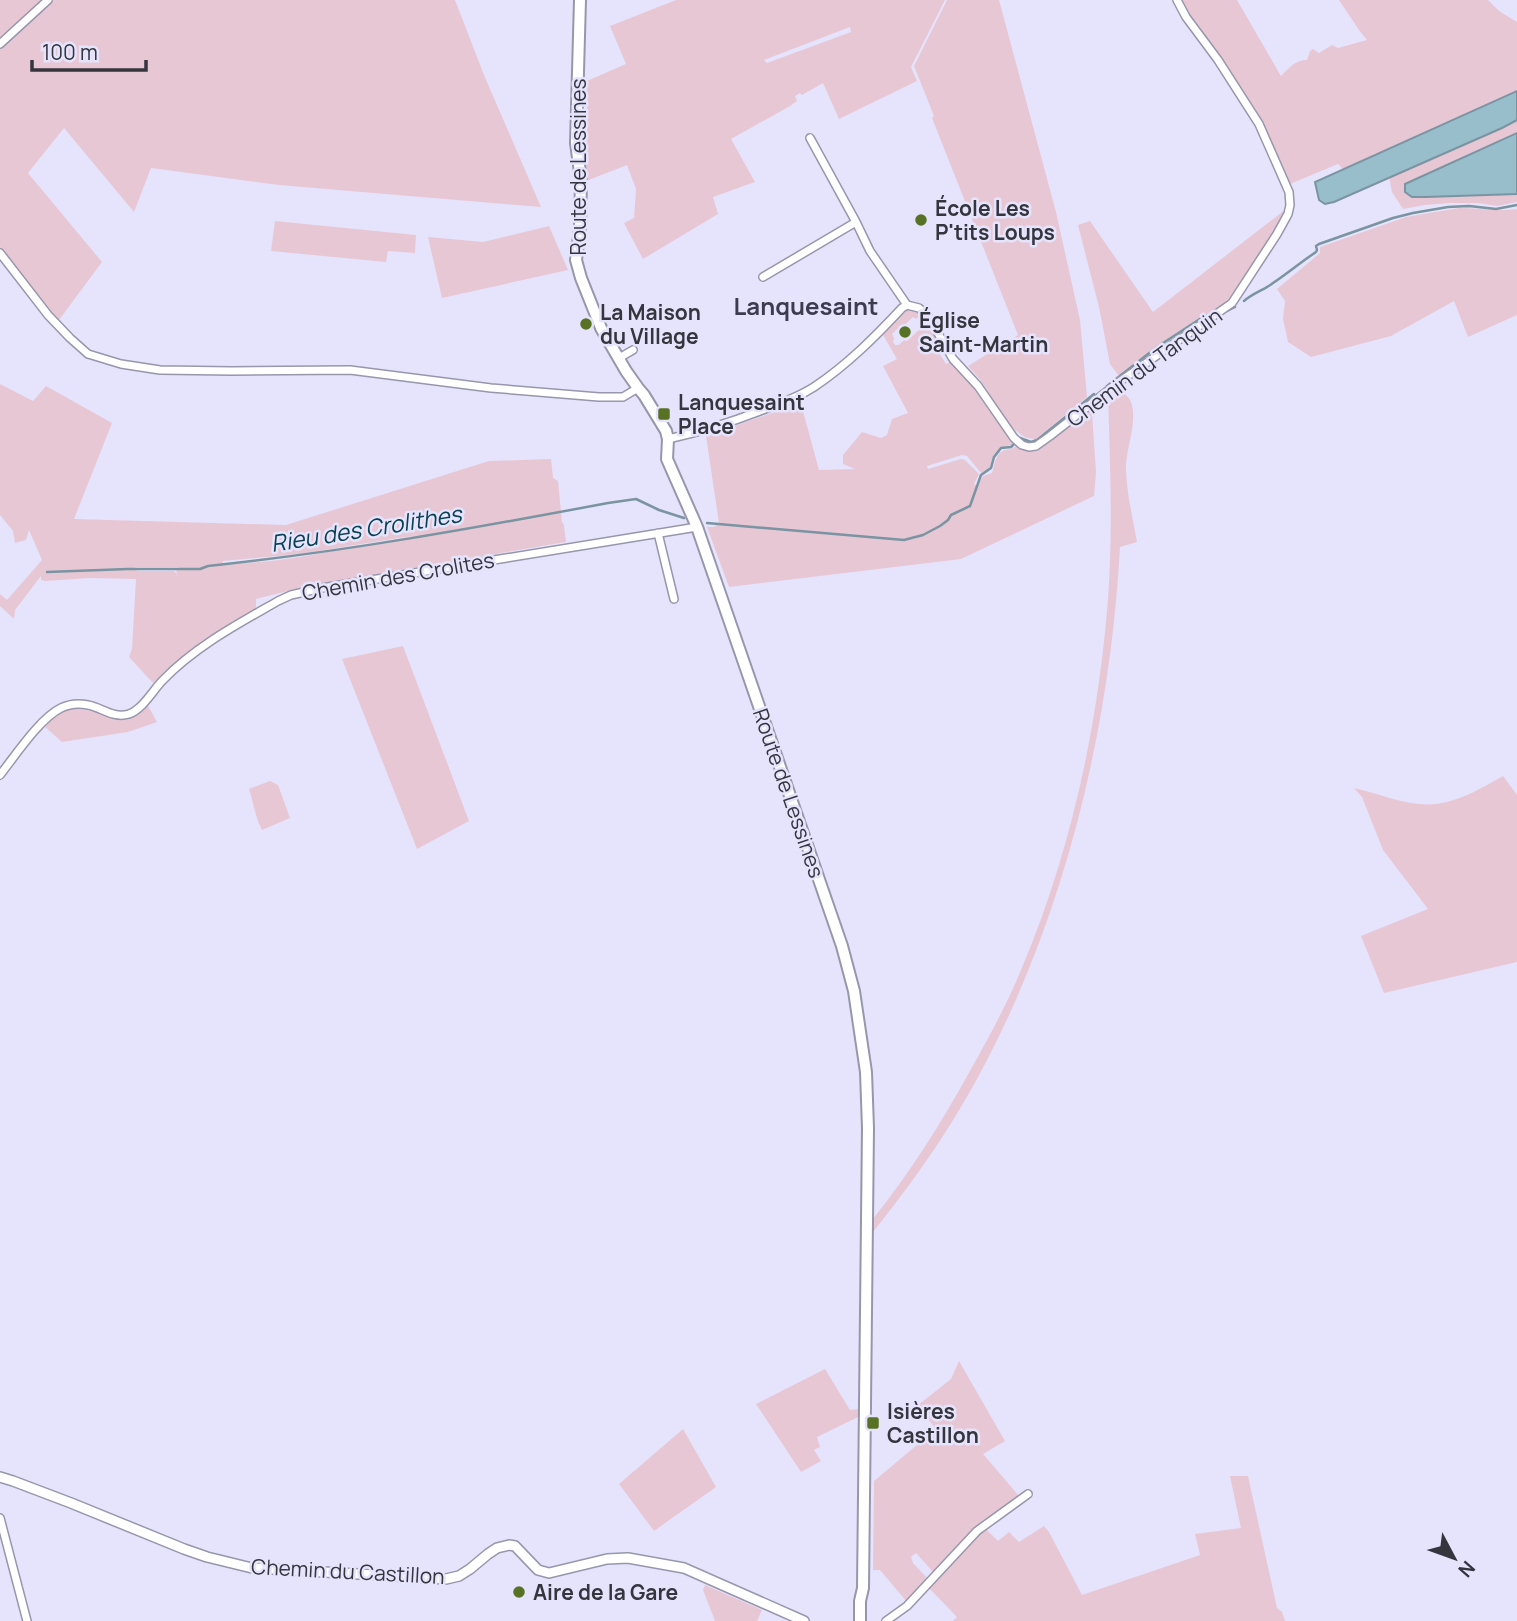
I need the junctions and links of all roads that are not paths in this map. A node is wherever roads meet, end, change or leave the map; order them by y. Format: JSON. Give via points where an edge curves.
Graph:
{"nodes":[{"id":1,"x":48,"y":0,"type":"edge"},
{"id":2,"x":580,"y":0,"type":"edge"},
{"id":3,"x":1177,"y":0,"type":"edge"},
{"id":4,"x":0,"y":44,"type":"edge"},
{"id":5,"x":810,"y":138,"type":"dead end"},
{"id":6,"x":856,"y":222,"type":"junction"},
{"id":7,"x":0,"y":253,"type":"edge"},
{"id":8,"x":763,"y":277,"type":"dead end"},
{"id":9,"x":907,"y":305,"type":"junction"},
{"id":10,"x":633,"y":350,"type":"dead end"},
{"id":11,"x":619,"y":358,"type":"junction"},
{"id":12,"x":638,"y":388,"type":"junction"},
{"id":13,"x":668,"y":439,"type":"junction"},
{"id":14,"x":697,"y":527,"type":"junction"},
{"id":15,"x":658,"y":533,"type":"junction"},
{"id":16,"x":674,"y":599,"type":"dead end"},
{"id":17,"x":0,"y":775,"type":"edge"},
{"id":18,"x":0,"y":1478,"type":"edge"},
{"id":19,"x":1028,"y":1494,"type":"dead end"},
{"id":20,"x":0,"y":1518,"type":"edge"},
{"id":21,"x":27,"y":1621,"type":"edge"},
{"id":22,"x":804,"y":1621,"type":"edge"},
{"id":23,"x":860,"y":1621,"type":"edge"},
{"id":24,"x":886,"y":1621,"type":"edge"}],
"edges":[{"from":1,"to":4,"type":"street"},
{"from":2,"to":11,"type":"main road","name":"Route de Lessines","via":[[576,143],[581,180],[576,260],[601,328]]},
{"from":3,"to":9,"type":"street","name":"Chemin du Tanquin","via":[[1259,124],[1289,192],[1288,214],[1232,303],[1051,436],[1029,447],[1014,438],[953,359],[928,316],[919,307]]},
{"from":5,"to":6,"type":"street"},
{"from":6,"to":8,"type":"street"},
{"from":6,"to":9,"type":"street"},
{"from":7,"to":12,"type":"street","via":[[70,338],[88,354],[121,364],[160,370],[350,370],[598,397],[623,397]]},
{"from":9,"to":13,"type":"street","via":[[864,347],[790,400]]},
{"from":10,"to":11,"type":"street"},
{"from":11,"to":12,"type":"main road","name":"Route de Lessines"},
{"from":12,"to":13,"type":"main road","name":"Route de Lessines"},
{"from":13,"to":14,"type":"main road","name":"Route de Lessines","via":[[667,460]]},
{"from":14,"to":15,"type":"street","name":"Chemin des Crolites"},
{"from":14,"to":23,"type":"main road","name":"Route de Lessines","via":[[854,991],[866,1072],[868,1128]]},
{"from":15,"to":16,"type":"street"},
{"from":15,"to":17,"type":"street","name":"Chemin des Crolites","via":[[291,595],[202,646],[129,714],[75,704],[54,712]]},
{"from":18,"to":22,"type":"street","name":"Chemin du Castillon","via":[[184,1549],[252,1568],[446,1580],[509,1545],[538,1570],[549,1573],[628,1558],[684,1568]]},
{"from":19,"to":24,"type":"street","via":[[977,1531],[907,1606]]},
{"from":20,"to":21,"type":"street"}]}
